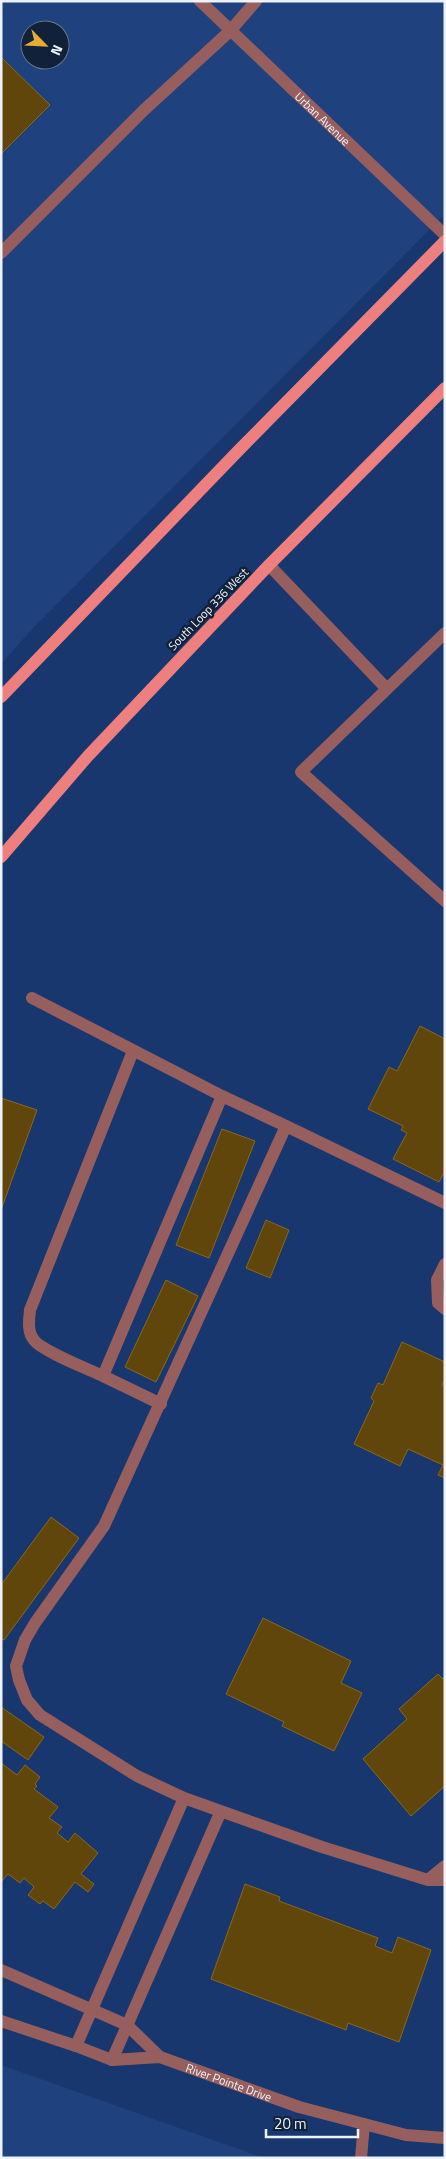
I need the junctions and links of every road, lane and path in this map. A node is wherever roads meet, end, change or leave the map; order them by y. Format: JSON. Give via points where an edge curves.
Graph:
{"nodes":[{"id":1,"x":200,"y":1,"type":"edge"},
{"id":2,"x":256,"y":1,"type":"edge"},
{"id":3,"x":230,"y":31,"type":"junction"},
{"id":4,"x":445,"y":235,"type":"edge"},
{"id":5,"x":445,"y":241,"type":"edge"},
{"id":6,"x":1,"y":253,"type":"edge"},
{"id":7,"x":445,"y":388,"type":"edge"},
{"id":8,"x":269,"y":565,"type":"junction"},
{"id":9,"x":445,"y":633,"type":"edge"},
{"id":10,"x":386,"y":689,"type":"junction"},
{"id":11,"x":2,"y":695,"type":"edge"},
{"id":12,"x":1,"y":857,"type":"edge"},
{"id":13,"x":445,"y":901,"type":"edge"},
{"id":14,"x":32,"y":998,"type":"dead end"},
{"id":15,"x":133,"y":1051,"type":"junction"},
{"id":16,"x":222,"y":1096,"type":"junction"},
{"id":17,"x":286,"y":1126,"type":"junction"},
{"id":18,"x":445,"y":1203,"type":"edge"},
{"id":19,"x":445,"y":1264,"type":"edge"},
{"id":20,"x":445,"y":1309,"type":"edge"},
{"id":21,"x":102,"y":1376,"type":"junction"},
{"id":22,"x":161,"y":1404,"type":"junction"},
{"id":23,"x":184,"y":1798,"type":"junction"},
{"id":24,"x":221,"y":1811,"type":"junction"},
{"id":25,"x":445,"y":1866,"type":"edge"},
{"id":26,"x":428,"y":1880,"type":"junction"},
{"id":27,"x":445,"y":1880,"type":"edge"},
{"id":28,"x":1,"y":1970,"type":"edge"},
{"id":29,"x":93,"y":2009,"type":"junction"},
{"id":30,"x":1,"y":2021,"type":"edge"},
{"id":31,"x":127,"y":2025,"type":"junction"},
{"id":32,"x":76,"y":2046,"type":"junction"},
{"id":33,"x":160,"y":2057,"type":"junction"},
{"id":34,"x":112,"y":2060,"type":"junction"},
{"id":35,"x":364,"y":2124,"type":"junction"},
{"id":36,"x":445,"y":2138,"type":"edge"},
{"id":37,"x":361,"y":2158,"type":"edge"}],
"edges":[{"from":1,"to":3,"type":"street","name":"Urban Avenue"},
{"from":2,"to":3,"type":"street"},
{"from":3,"to":4,"type":"street","name":"Urban Avenue"},
{"from":3,"to":6,"type":"street","via":[[144,110]]},
{"from":5,"to":11,"type":"main road"},
{"from":7,"to":8,"type":"main road","name":"South Loop 336 West"},
{"from":8,"to":10,"type":"street"},
{"from":8,"to":12,"type":"main road","name":"South Loop 336 West","via":[[88,756]]},
{"from":9,"to":10,"type":"street"},
{"from":10,"to":13,"type":"street","via":[[301,772]]},
{"from":14,"to":15,"type":"street"},
{"from":15,"to":16,"type":"street"},
{"from":15,"to":21,"type":"street","via":[[30,1310],[29,1331],[34,1341]]},
{"from":16,"to":17,"type":"street"},
{"from":16,"to":21,"type":"street"},
{"from":17,"to":18,"type":"street"},
{"from":17,"to":22,"type":"street"},
{"from":19,"to":20,"type":"street","via":[[437,1280],[438,1303]]},
{"from":21,"to":22,"type":"street"},
{"from":22,"to":23,"type":"street","via":[[104,1526],[35,1623],[16,1666],[27,1700],[40,1715],[137,1776]]},
{"from":23,"to":24,"type":"street"},
{"from":23,"to":29,"type":"street"},
{"from":24,"to":26,"type":"street"},
{"from":24,"to":31,"type":"street"},
{"from":25,"to":26,"type":"street"},
{"from":26,"to":27,"type":"street"},
{"from":28,"to":29,"type":"street","name":"River Pointe Drive"},
{"from":29,"to":31,"type":"street","name":"River Pointe Drive"},
{"from":29,"to":32,"type":"street"},
{"from":30,"to":32,"type":"street","name":"River Pointe Drive"},
{"from":31,"to":33,"type":"street","name":"River Pointe Drive"},
{"from":31,"to":34,"type":"street"},
{"from":32,"to":34,"type":"street","name":"River Pointe Drive"},
{"from":33,"to":34,"type":"street","name":"River Pointe Drive"},
{"from":33,"to":35,"type":"street","name":"River Pointe Drive","via":[[299,2107]]},
{"from":35,"to":36,"type":"street","name":"River Pointe Drive","via":[[406,2134]]},
{"from":35,"to":37,"type":"street"}]}
